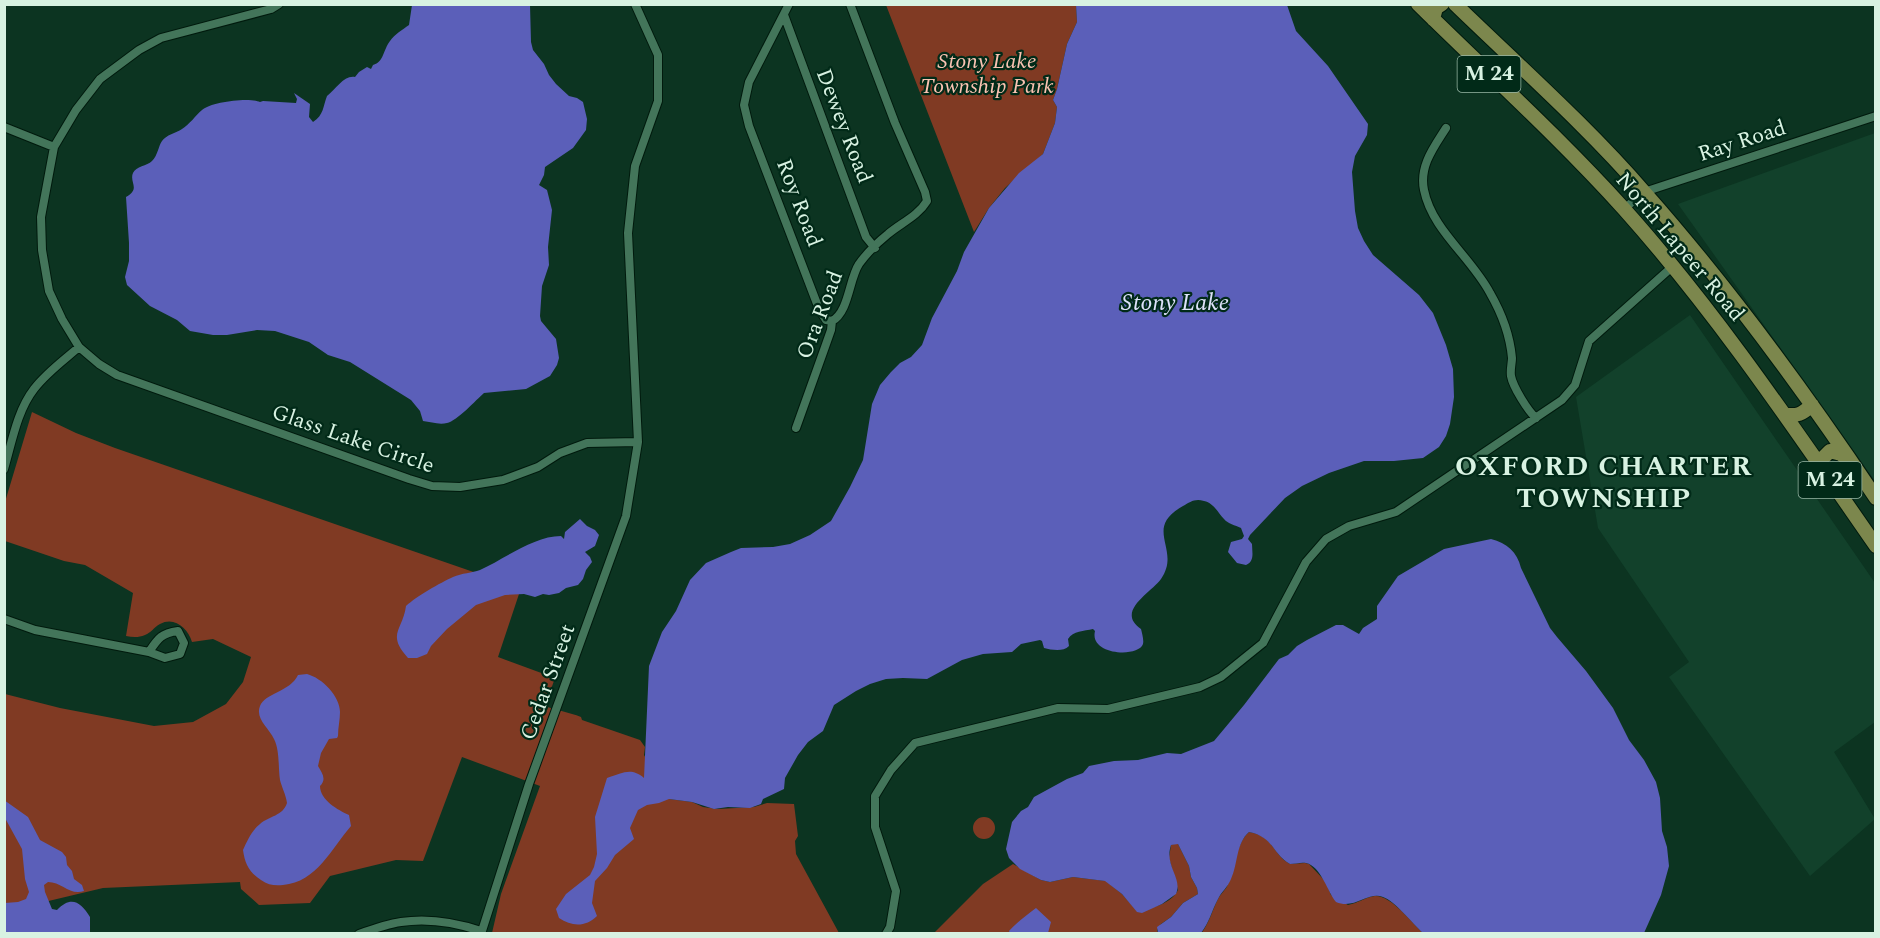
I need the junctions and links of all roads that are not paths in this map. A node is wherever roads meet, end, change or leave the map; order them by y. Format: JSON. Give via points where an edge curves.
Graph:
{"nodes":[{"id":1,"x":279,"y":4,"type":"edge"},
{"id":2,"x":635,"y":4,"type":"edge"},
{"id":3,"x":789,"y":4,"type":"edge"},
{"id":4,"x":850,"y":4,"type":"edge"},
{"id":5,"x":1418,"y":4,"type":"edge"},
{"id":6,"x":1442,"y":4,"type":"edge"},
{"id":7,"x":1455,"y":4,"type":"edge"},
{"id":8,"x":784,"y":15,"type":"junction"},
{"id":9,"x":1433,"y":20,"type":"junction"},
{"id":10,"x":1875,"y":116,"type":"edge"},
{"id":11,"x":4,"y":127,"type":"edge"},
{"id":12,"x":1446,"y":128,"type":"dead end"},
{"id":13,"x":54,"y":147,"type":"junction"},
{"id":14,"x":1644,"y":192,"type":"junction"},
{"id":15,"x":1624,"y":209,"type":"junction"},
{"id":16,"x":875,"y":248,"type":"junction"},
{"id":17,"x":1672,"y":267,"type":"junction"},
{"id":18,"x":831,"y":321,"type":"junction"},
{"id":19,"x":79,"y":347,"type":"junction"},
{"id":20,"x":1812,"y":405,"type":"junction"},
{"id":21,"x":1784,"y":414,"type":"junction"},
{"id":22,"x":1536,"y":418,"type":"junction"},
{"id":23,"x":796,"y":428,"type":"dead end"},
{"id":24,"x":638,"y":442,"type":"junction"},
{"id":25,"x":1851,"y":462,"type":"junction"},
{"id":26,"x":1818,"y":463,"type":"junction"},
{"id":27,"x":4,"y":469,"type":"edge"},
{"id":28,"x":1875,"y":498,"type":"edge"},
{"id":29,"x":1875,"y":546,"type":"edge"},
{"id":30,"x":4,"y":619,"type":"edge"},
{"id":31,"x":149,"y":652,"type":"dead end"},
{"id":32,"x":481,"y":932,"type":"edge"},
{"id":33,"x":359,"y":933,"type":"edge"},
{"id":34,"x":886,"y":933,"type":"edge"}],
"edges":[{"from":1,"to":13,"type":"street","name":"Glass Lake Circle","via":[[161,38],[140,50],[100,79]]},
{"from":2,"to":24,"type":"street","via":[[658,55],[658,101],[635,166],[628,233]]},
{"from":3,"to":8,"type":"street","name":"Roy Road"},
{"from":4,"to":16,"type":"street","name":"Ora Road","via":[[927,201]]},
{"from":5,"to":9,"type":"main road","name":"North Lapeer Road","number":"M 24"},
{"from":6,"to":9,"type":"main road","via":[[1436,8]]},
{"from":7,"to":14,"type":"main road","name":"North Lapeer Road","number":"M 24"},
{"from":8,"to":16,"type":"street","name":"Dewey Road","via":[[864,231]]},
{"from":8,"to":18,"type":"street","name":"Roy Road","via":[[749,82],[744,105],[819,309]]},
{"from":9,"to":15,"type":"main road","name":"North Lapeer Road","number":"M 24"},
{"from":10,"to":14,"type":"street","name":"Ray Road"},
{"from":11,"to":13,"type":"street"},
{"from":12,"to":22,"type":"street","via":[[1424,170],[1427,201],[1439,226],[1490,293],[1506,328],[1511,376],[1528,411]]},
{"from":13,"to":19,"type":"street","name":"Glass Lake Circle","via":[[41,217],[42,250],[49,291]]},
{"from":14,"to":15,"type":"street","name":"Ray Road"},
{"from":14,"to":20,"type":"main road","name":"North Lapeer Road","number":"M 24","via":[[1764,339]]},
{"from":15,"to":17,"type":"main road","name":"North Lapeer Road","number":"M 24"},
{"from":16,"to":18,"type":"street","name":"Ora Road","via":[[858,265],[838,316]]},
{"from":17,"to":21,"type":"main road","name":"North Lapeer Road","number":"M 24"},
{"from":17,"to":22,"type":"street","via":[[1589,341],[1575,385],[1562,400]]},
{"from":18,"to":23,"type":"street","name":"Ora Road"},
{"from":19,"to":24,"type":"street","name":"Glass Lake Circle","via":[[117,375],[432,486],[460,487],[503,480],[587,442]]},
{"from":19,"to":27,"type":"street","via":[[34,388],[22,409]]},
{"from":20,"to":21,"type":"main road","via":[[1801,414]]},
{"from":20,"to":25,"type":"main road","name":"North Lapeer Road","number":"M 24"},
{"from":21,"to":26,"type":"main road","name":"North Lapeer Road","number":"M 24"},
{"from":22,"to":34,"type":"street","via":[[1396,512],[1349,526],[1326,539],[1305,562],[1263,643],[1221,677],[1200,687],[1108,709],[1058,708],[915,743],[875,796],[875,827],[896,891]]},
{"from":24,"to":32,"type":"street","name":"Cedar Street","via":[[626,516],[529,784]]},
{"from":25,"to":26,"type":"main road","via":[[1830,451]]},
{"from":25,"to":28,"type":"main road","name":"North Lapeer Road","number":"M 24"},
{"from":26,"to":29,"type":"main road","name":"North Lapeer Road","number":"M 24"},
{"from":30,"to":31,"type":"street","via":[[35,630]]},
{"from":32,"to":33,"type":"street","via":[[419,921]]}]}
